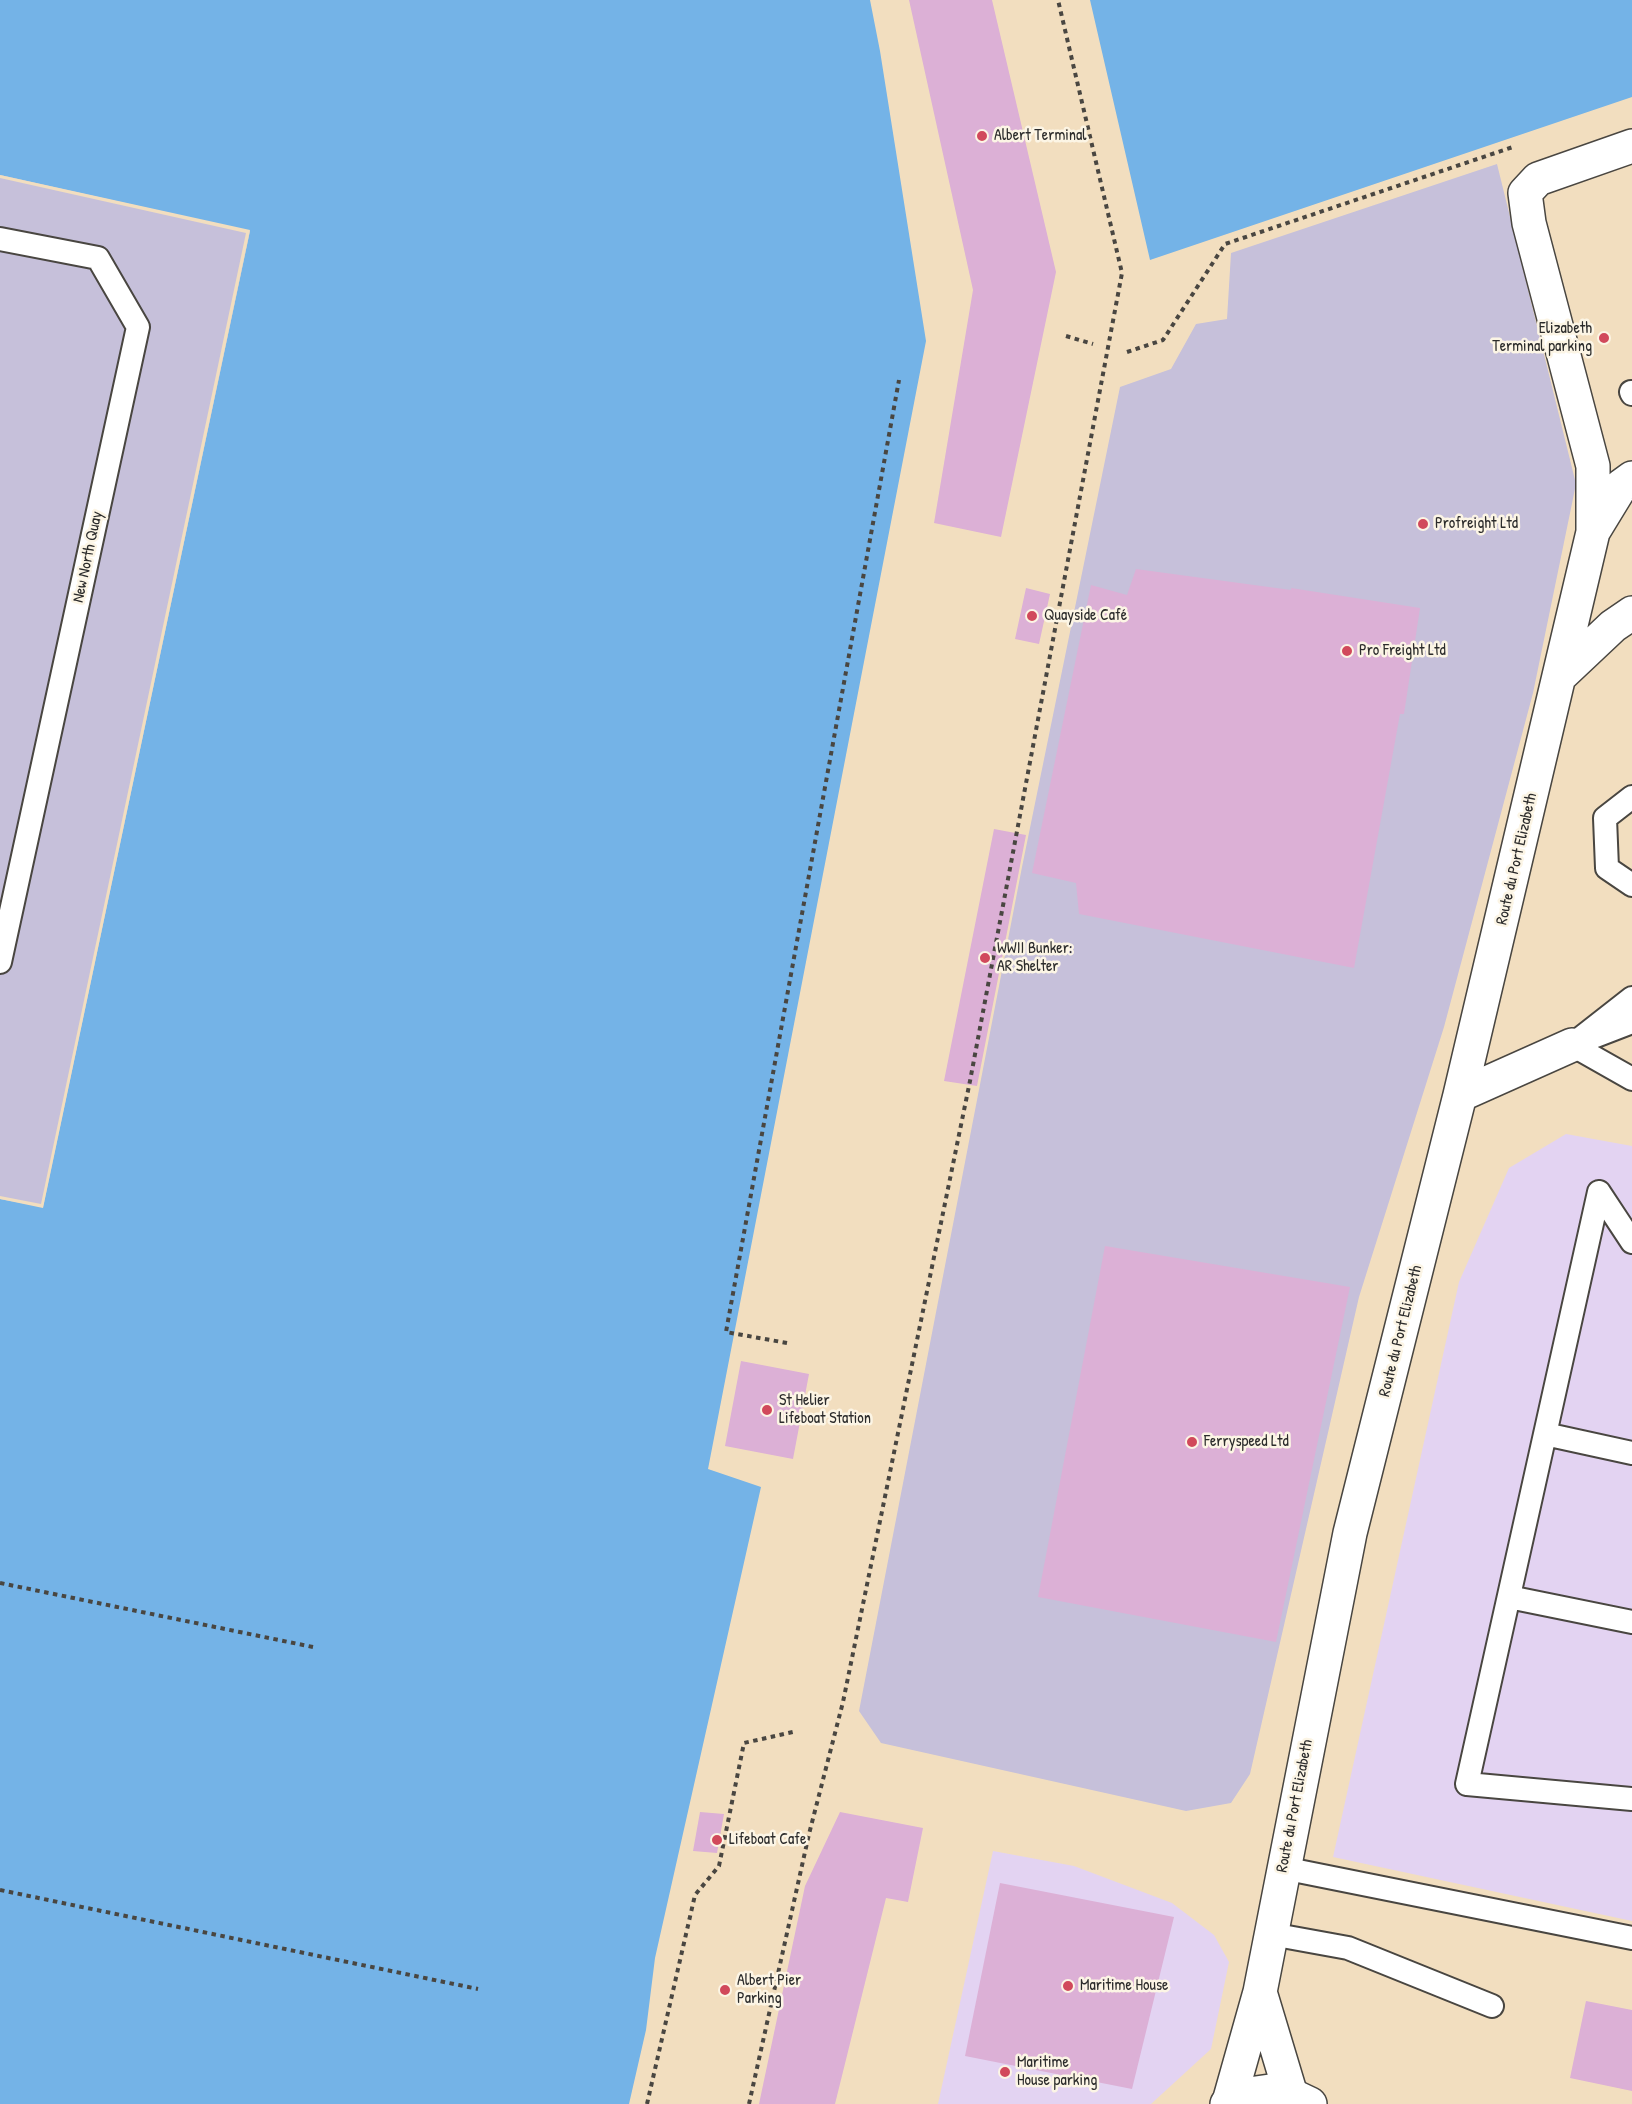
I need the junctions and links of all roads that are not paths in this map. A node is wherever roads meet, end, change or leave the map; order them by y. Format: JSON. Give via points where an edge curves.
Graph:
{"nodes":[{"id":1,"x":1632,"y":146,"type":"edge"},
{"id":2,"x":0,"y":239,"type":"edge"},
{"id":3,"x":1632,"y":478,"type":"edge"},
{"id":4,"x":1593,"y":532,"type":"junction"},
{"id":5,"x":1632,"y":614,"type":"edge"},
{"id":6,"x":1561,"y":675,"type":"junction"},
{"id":7,"x":1632,"y":797,"type":"edge"},
{"id":8,"x":1632,"y":885,"type":"edge"},
{"id":9,"x":0,"y":962,"type":"edge"},
{"id":10,"x":1632,"y":998,"type":"edge"},
{"id":11,"x":1632,"y":1022,"type":"edge"},
{"id":12,"x":1572,"y":1045,"type":"junction"},
{"id":13,"x":1632,"y":1079,"type":"edge"},
{"id":14,"x":1460,"y":1095,"type":"junction"},
{"id":15,"x":1632,"y":1242,"type":"edge"},
{"id":16,"x":1545,"y":1434,"type":"junction"},
{"id":17,"x":1632,"y":1453,"type":"edge"},
{"id":18,"x":1509,"y":1597,"type":"junction"},
{"id":19,"x":1632,"y":1622,"type":"edge"},
{"id":20,"x":1632,"y":1799,"type":"edge"},
{"id":21,"x":1283,"y":1868,"type":"junction"},
{"id":22,"x":1271,"y":1934,"type":"junction"},
{"id":23,"x":1632,"y":1938,"type":"edge"},
{"id":24,"x":1260,"y":1992,"type":"junction"},
{"id":25,"x":1492,"y":2006,"type":"dead end"},
{"id":26,"x":1300,"y":2099,"type":"edge"},
{"id":27,"x":1228,"y":2103,"type":"edge"}],
"edges":[{"from":1,"to":4,"type":"street","via":[[1538,179],[1525,193],[1529,223],[1593,466]]},
{"from":2,"to":9,"type":"lane","name":"New North Quay","via":[[98,258],[138,327]]},
{"from":3,"to":4,"type":"street","via":[[1621,486]]},
{"from":4,"to":6,"type":"street","name":"Route du Port Elizabeth"},
{"from":5,"to":6,"type":"street","via":[[1613,626]]},
{"from":6,"to":14,"type":"street","name":"Route du Port Elizabeth"},
{"from":7,"to":8,"type":"lane","via":[[1605,818],[1607,868]]},
{"from":10,"to":12,"type":"lane"},
{"from":11,"to":12,"type":"lane"},
{"from":12,"to":13,"type":"lane"},
{"from":12,"to":14,"type":"street"},
{"from":14,"to":21,"type":"street","name":"Route du Port Elizabeth","via":[[1350,1533]]},
{"from":15,"to":16,"type":"lane","via":[[1599,1192]]},
{"from":16,"to":17,"type":"lane"},
{"from":16,"to":18,"type":"lane"},
{"from":18,"to":19,"type":"lane"},
{"from":18,"to":20,"type":"lane","via":[[1467,1784]]},
{"from":21,"to":22,"type":"street","name":"Route du Port Elizabeth"},
{"from":21,"to":23,"type":"lane"},
{"from":22,"to":24,"type":"street","name":"Route du Port Elizabeth"},
{"from":22,"to":25,"type":"lane","via":[[1348,1948]]},
{"from":24,"to":26,"type":"street"},
{"from":24,"to":27,"type":"street","name":"Route du Port Elizabeth"},
{"from":26,"to":27,"type":"street","via":[[1270,2091]]}]}
